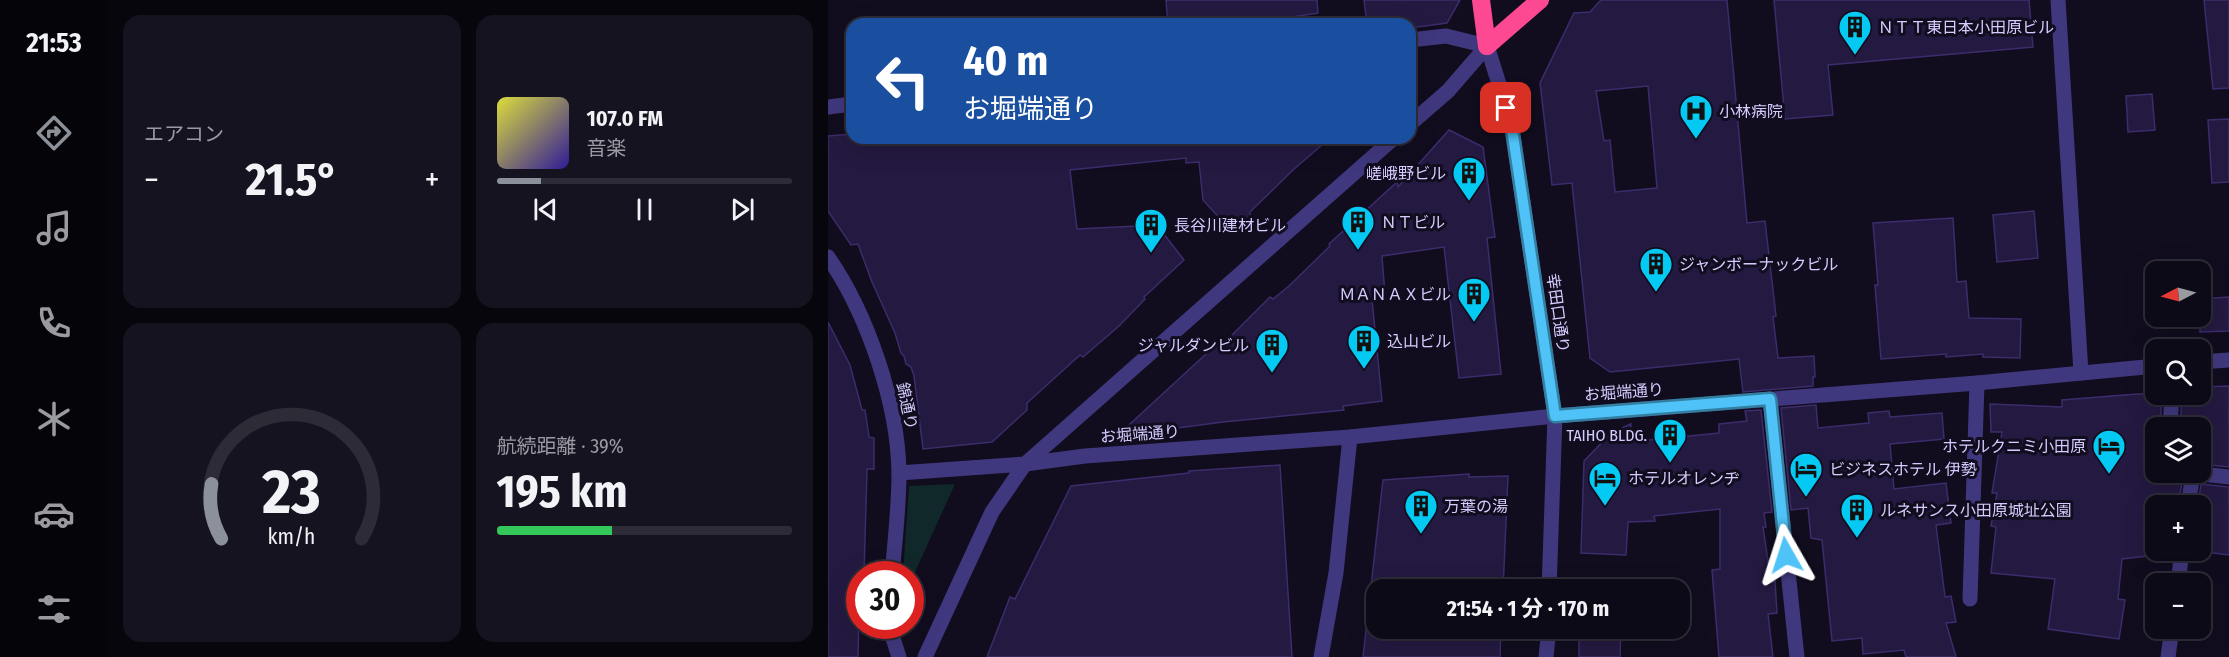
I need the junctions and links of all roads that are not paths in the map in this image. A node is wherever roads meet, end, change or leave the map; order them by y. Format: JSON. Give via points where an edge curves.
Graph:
{"nodes":[{"id":1,"x":1481,"y":0,"type":"edge"},
{"id":2,"x":1540,"y":0,"type":"edge"},
{"id":3,"x":2058,"y":0,"type":"edge"},
{"id":4,"x":1416,"y":39,"type":"edge"},
{"id":5,"x":1487,"y":46,"type":"junction"},
{"id":6,"x":846,"y":105,"type":"edge"},
{"id":7,"x":828,"y":107,"type":"edge"},
{"id":8,"x":1416,"y":119,"type":"edge"},
{"id":9,"x":1387,"y":144,"type":"edge"},
{"id":10,"x":828,"y":257,"type":"edge"},
{"id":11,"x":2229,"y":360,"type":"edge"},
{"id":12,"x":2211,"y":361,"type":"edge"},
{"id":13,"x":2145,"y":367,"type":"edge"},
{"id":14,"x":2081,"y":373,"type":"junction"},
{"id":15,"x":1977,"y":382,"type":"junction"},
{"id":16,"x":1770,"y":399,"type":"junction"},
{"id":17,"x":1555,"y":416,"type":"junction"},
{"id":18,"x":1350,"y":437,"type":"junction"},
{"id":19,"x":1025,"y":464,"type":"junction"},
{"id":20,"x":899,"y":473,"type":"junction"},
{"id":21,"x":2211,"y":475,"type":"edge"},
{"id":22,"x":2229,"y":477,"type":"edge"},
{"id":23,"x":893,"y":561,"type":"edge"},
{"id":24,"x":1550,"y":579,"type":"edge"},
{"id":25,"x":1970,"y":599,"type":"dead end"},
{"id":26,"x":893,"y":639,"type":"edge"},
{"id":27,"x":1548,"y":639,"type":"edge"},
{"id":28,"x":2170,"y":639,"type":"edge"},
{"id":29,"x":899,"y":657,"type":"edge"},
{"id":30,"x":925,"y":657,"type":"edge"},
{"id":31,"x":1321,"y":657,"type":"edge"},
{"id":32,"x":1546,"y":657,"type":"edge"},
{"id":33,"x":1797,"y":657,"type":"edge"},
{"id":34,"x":2168,"y":657,"type":"edge"}],
"edges":[{"from":1,"to":5,"type":"highway"},
{"from":2,"to":5,"type":"highway"},
{"from":3,"to":14,"type":"street"},
{"from":4,"to":5,"type":"street","via":[[1446,36]]},
{"from":5,"to":8,"type":"street","via":[[1448,91]]},
{"from":5,"to":17,"type":"street","name":"幸田口通り","via":[[1511,122]]},
{"from":6,"to":7,"type":"street"},
{"from":9,"to":19,"type":"street"},
{"from":10,"to":20,"type":"street","name":"錦通り","via":[[841,276],[878,361],[894,414]]},
{"from":11,"to":12,"type":"street"},
{"from":13,"to":14,"type":"street","name":"お堀端通り"},
{"from":14,"to":15,"type":"street","name":"お堀端通り"},
{"from":15,"to":16,"type":"street","name":"お堀端通り"},
{"from":15,"to":25,"type":"street"},
{"from":16,"to":17,"type":"street","name":"お堀端通り"},
{"from":16,"to":33,"type":"street"},
{"from":17,"to":18,"type":"street","name":"お堀端通り"},
{"from":17,"to":24,"type":"street","name":"幸田口通り"},
{"from":18,"to":19,"type":"street","name":"お堀端通り","via":[[1085,456]]},
{"from":18,"to":31,"type":"street","via":[[1336,573]]},
{"from":19,"to":20,"type":"street","name":"お堀端通り"},
{"from":19,"to":30,"type":"street","via":[[992,512]]},
{"from":20,"to":23,"type":"street","name":"錦通り"},
{"from":21,"to":22,"type":"street"},
{"from":26,"to":29,"type":"street"},
{"from":27,"to":32,"type":"street"},
{"from":28,"to":34,"type":"street"}]}
